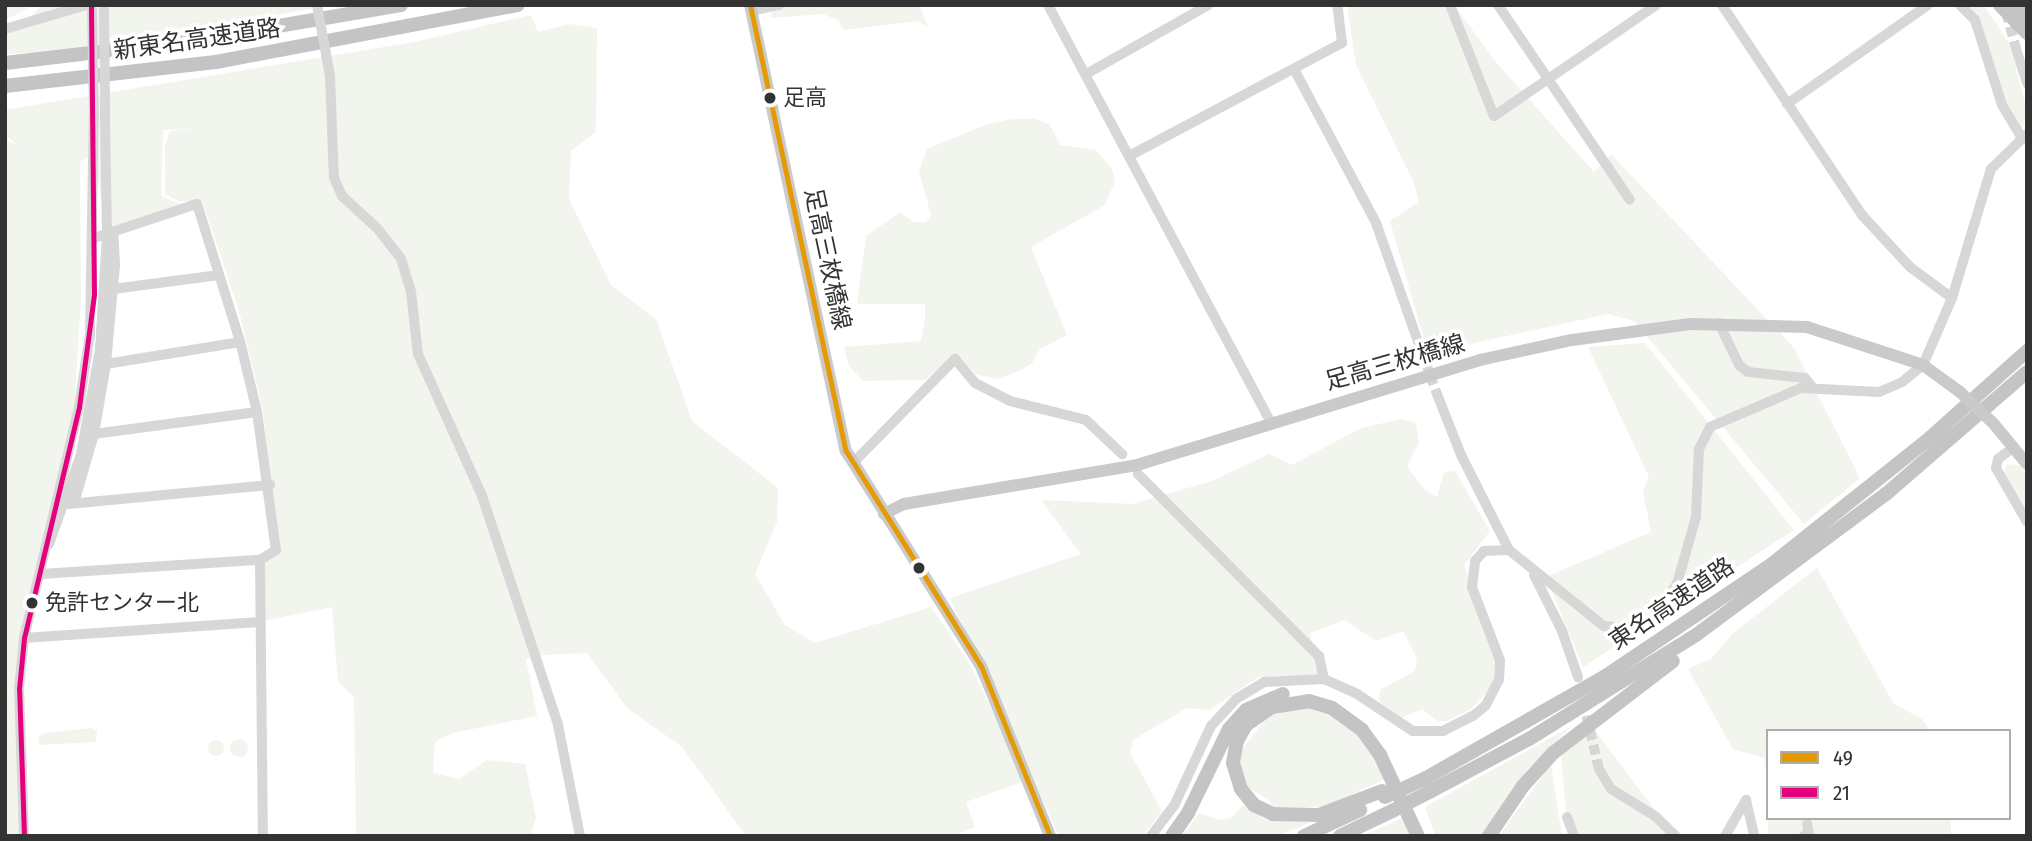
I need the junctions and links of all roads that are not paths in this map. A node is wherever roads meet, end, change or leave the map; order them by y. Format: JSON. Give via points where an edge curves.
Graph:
{"nodes":[{"id":1,"x":317,"y":5,"type":"edge"},
{"id":2,"x":401,"y":5,"type":"edge"},
{"id":3,"x":518,"y":5,"type":"edge"},
{"id":4,"x":779,"y":5,"type":"edge"},
{"id":5,"x":1048,"y":5,"type":"edge"},
{"id":6,"x":1208,"y":5,"type":"edge"},
{"id":7,"x":1337,"y":5,"type":"edge"},
{"id":8,"x":1498,"y":5,"type":"edge"},
{"id":9,"x":1656,"y":5,"type":"edge"},
{"id":10,"x":1722,"y":5,"type":"edge"},
{"id":11,"x":1928,"y":5,"type":"edge"},
{"id":12,"x":1960,"y":5,"type":"edge"},
{"id":13,"x":2000,"y":5,"type":"edge"},
{"id":14,"x":2015,"y":5,"type":"edge"},
{"id":15,"x":1451,"y":6,"type":"edge"},
{"id":16,"x":90,"y":7,"type":"edge"},
{"id":17,"x":104,"y":8,"type":"edge"},
{"id":18,"x":751,"y":8,"type":"edge"},
{"id":19,"x":2027,"y":17,"type":"edge"},
{"id":20,"x":5,"y":29,"type":"edge"},
{"id":21,"x":2027,"y":33,"type":"edge"},
{"id":22,"x":2017,"y":52,"type":"tunnel mouth"},
{"id":23,"x":5,"y":63,"type":"edge"},
{"id":24,"x":1294,"y":71,"type":"junction"},
{"id":25,"x":1088,"y":73,"type":"junction"},
{"id":26,"x":1548,"y":78,"type":"junction"},
{"id":27,"x":2027,"y":83,"type":"edge"},
{"id":28,"x":5,"y":86,"type":"edge"},
{"id":29,"x":1787,"y":104,"type":"junction"},
{"id":30,"x":2024,"y":136,"type":"edge"},
{"id":31,"x":1130,"y":155,"type":"junction"},
{"id":32,"x":1630,"y":200,"type":"dead end"},
{"id":33,"x":110,"y":233,"type":"junction"},
{"id":34,"x":94,"y":238,"type":"junction"},
{"id":35,"x":219,"y":275,"type":"junction"},
{"id":36,"x":113,"y":289,"type":"junction"},
{"id":37,"x":1952,"y":298,"type":"junction"},
{"id":38,"x":1719,"y":323,"type":"junction"},
{"id":39,"x":240,"y":342,"type":"junction"},
{"id":40,"x":2027,"y":351,"type":"edge"},
{"id":41,"x":1425,"y":361,"type":"tunnel mouth"},
{"id":42,"x":106,"y":364,"type":"junction"},
{"id":43,"x":1923,"y":365,"type":"junction"},
{"id":44,"x":2027,"y":372,"type":"edge"},
{"id":45,"x":1813,"y":388,"type":"junction"},
{"id":46,"x":1437,"y":394,"type":"tunnel mouth"},
{"id":47,"x":257,"y":412,"type":"junction"},
{"id":48,"x":1270,"y":421,"type":"junction"},
{"id":49,"x":94,"y":434,"type":"junction"},
{"id":50,"x":2014,"y":447,"type":"junction"},
{"id":51,"x":1122,"y":454,"type":"dead end"},
{"id":52,"x":853,"y":463,"type":"junction"},
{"id":53,"x":2027,"y":464,"type":"edge"},
{"id":54,"x":1138,"y":474,"type":"dead end"},
{"id":55,"x":270,"y":485,"type":"junction"},
{"id":56,"x":1886,"y":494,"type":"junction"},
{"id":57,"x":70,"y":504,"type":"junction"},
{"id":58,"x":52,"y":506,"type":"junction"},
{"id":59,"x":884,"y":514,"type":"junction"},
{"id":60,"x":2027,"y":522,"type":"edge"},
{"id":61,"x":47,"y":548,"type":"junction"},
{"id":62,"x":1509,"y":550,"type":"junction"},
{"id":63,"x":260,"y":561,"type":"junction"},
{"id":64,"x":1531,"y":570,"type":"junction"},
{"id":65,"x":41,"y":574,"type":"junction"},
{"id":66,"x":258,"y":622,"type":"junction"},
{"id":67,"x":24,"y":638,"type":"junction"},
{"id":68,"x":1578,"y":677,"type":"dead end"},
{"id":69,"x":1324,"y":679,"type":"junction"},
{"id":70,"x":1599,"y":769,"type":"tunnel mouth"},
{"id":71,"x":1426,"y":780,"type":"junction"},
{"id":72,"x":1384,"y":794,"type":"junction"},
{"id":73,"x":1567,"y":817,"type":"dead end"},
{"id":74,"x":1807,"y":824,"type":"dead end"},
{"id":75,"x":24,"y":836,"type":"edge"},
{"id":76,"x":263,"y":836,"type":"edge"},
{"id":77,"x":580,"y":836,"type":"edge"},
{"id":78,"x":1050,"y":836,"type":"edge"},
{"id":79,"x":1151,"y":836,"type":"edge"},
{"id":80,"x":1172,"y":836,"type":"edge"},
{"id":81,"x":1304,"y":836,"type":"edge"},
{"id":82,"x":1340,"y":836,"type":"edge"},
{"id":83,"x":1418,"y":836,"type":"edge"},
{"id":84,"x":1428,"y":836,"type":"edge"},
{"id":85,"x":1489,"y":836,"type":"edge"},
{"id":86,"x":1573,"y":836,"type":"edge"},
{"id":87,"x":1676,"y":836,"type":"edge"},
{"id":88,"x":1725,"y":836,"type":"edge"},
{"id":89,"x":1754,"y":836,"type":"edge"},
{"id":90,"x":1804,"y":836,"type":"edge"}],
"edges":[{"from":1,"to":77,"type":"street","bridge":true,"via":[[330,76],[334,178],[342,196],[377,228],[401,259],[411,292],[418,354],[482,496],[558,725]]},
{"from":2,"to":23,"type":"highway","name":"新東名高速道路","via":[[139,49]]},
{"from":3,"to":28,"type":"highway","name":"新東名高速道路","via":[[216,62]]},
{"from":4,"to":18,"type":"street"},
{"from":5,"to":25,"type":"street"},
{"from":6,"to":25,"type":"street"},
{"from":7,"to":24,"type":"street","via":[[1342,43]]},
{"from":8,"to":26,"type":"street"},
{"from":9,"to":26,"type":"street"},
{"from":10,"to":29,"type":"street"},
{"from":11,"to":29,"type":"street"},
{"from":12,"to":30,"type":"street","via":[[1975,20],[2002,105]]},
{"from":13,"to":21,"type":"highway"},
{"from":14,"to":19,"type":"highway"},
{"from":15,"to":26,"type":"street","via":[[1494,116]]},
{"from":16,"to":20,"type":"street"},
{"from":16,"to":34,"type":"street","bridge":true},
{"from":17,"to":33,"type":"street","bridge":true},
{"from":18,"to":52,"type":"main road","name":"足高三枚橋線","via":[[841,431]]},
{"from":22,"to":27,"type":"street"},
{"from":24,"to":31,"type":"street"},
{"from":24,"to":41,"type":"street","via":[[1376,223]]},
{"from":25,"to":31,"type":"street"},
{"from":26,"to":32,"type":"street"},
{"from":29,"to":37,"type":"street","via":[[1878,234],[1910,267]]},
{"from":30,"to":37,"type":"street","via":[[1990,169]]},
{"from":31,"to":48,"type":"street"},
{"from":33,"to":34,"type":"street"},
{"from":33,"to":35,"type":"street","via":[[197,204]]},
{"from":33,"to":36,"type":"street"},
{"from":33,"to":57,"type":"street","via":[[94,390]]},
{"from":34,"to":58,"type":"street","via":[[93,294],[79,407]]},
{"from":35,"to":36,"type":"street"},
{"from":35,"to":39,"type":"street"},
{"from":36,"to":42,"type":"street"},
{"from":37,"to":43,"type":"street"},
{"from":38,"to":43,"type":"main road","name":"足高三枚橋線","via":[[1807,327]]},
{"from":38,"to":45,"type":"street","via":[[1739,365],[1748,372],[1805,378]]},
{"from":38,"to":48,"type":"main road","name":"足高三枚橋線","via":[[1598,336],[1480,360]]},
{"from":39,"to":42,"type":"street"},
{"from":39,"to":47,"type":"street"},
{"from":40,"to":71,"type":"highway","name":"東名高速道路","via":[[1931,437],[1772,564],[1556,706]]},
{"from":42,"to":49,"type":"street"},
{"from":43,"to":45,"type":"street","via":[[1902,382],[1879,392]]},
{"from":43,"to":50,"type":"main road","name":"足高三枚橋線","bridge":true,"via":[[1960,392]]},
{"from":44,"to":56,"type":"highway","name":"東名高速道路"},
{"from":45,"to":64,"type":"street","via":[[1795,389],[1721,419],[1703,437],[1696,517],[1677,584],[1665,606],[1646,624],[1623,629],[1604,626]]},
{"from":46,"to":62,"type":"street","via":[[1461,455]]},
{"from":47,"to":49,"type":"street"},
{"from":47,"to":55,"type":"street"},
{"from":48,"to":59,"type":"main road","name":"足高三枚橋線","via":[[1137,465],[904,504]]},
{"from":49,"to":57,"type":"street"},
{"from":50,"to":53,"type":"main road","name":"足高三枚橋線"},
{"from":50,"to":60,"type":"street","via":[[1998,460],[1996,468]]},
{"from":51,"to":52,"type":"street","via":[[1086,420],[1010,401],[975,383],[955,359]]},
{"from":52,"to":59,"type":"main road","name":"足高三枚橋線"},
{"from":54,"to":69,"type":"street","via":[[1319,656]]},
{"from":55,"to":57,"type":"street"},
{"from":55,"to":63,"type":"street","via":[[276,550]]},
{"from":56,"to":71,"type":"highway","name":"東名高速道路","via":[[1696,635],[1550,727]]},
{"from":56,"to":85,"type":"highway","via":[[1794,573],[1553,753],[1523,786]]},
{"from":57,"to":58,"type":"street"},
{"from":57,"to":61,"type":"street"},
{"from":58,"to":61,"type":"street"},
{"from":59,"to":78,"type":"main road","name":"足高三枚橋線","via":[[981,666]]},
{"from":61,"to":65,"type":"street"},
{"from":62,"to":64,"type":"street"},
{"from":62,"to":69,"type":"street","via":[[1484,551],[1472,572],[1472,587],[1500,660],[1494,692],[1474,716],[1443,731],[1413,731],[1357,694]]},
{"from":63,"to":65,"type":"street"},
{"from":63,"to":66,"type":"street"},
{"from":64,"to":68,"type":"street","via":[[1562,631]]},
{"from":65,"to":67,"type":"street"},
{"from":66,"to":67,"type":"street"},
{"from":66,"to":76,"type":"street"},
{"from":67,"to":75,"type":"street","via":[[19,689]]},
{"from":69,"to":79,"type":"street","via":[[1264,682],[1223,710],[1174,806]]},
{"from":70,"to":87,"type":"street","via":[[1611,789],[1655,816]]},
{"from":71,"to":72,"type":"highway","name":"東名高速道路","bridge":true},
{"from":71,"to":82,"type":"highway","name":"東名高速道路","bridge":true,"via":[[1392,811]]},
{"from":72,"to":81,"type":"highway","name":"東名高速道路"},
{"from":72,"to":83,"type":"highway","via":[[1319,815],[1273,814],[1254,805],[1241,789],[1233,763],[1237,741],[1246,725],[1272,707],[1309,701],[1332,708],[1362,730],[1380,755]]},
{"from":73,"to":86,"type":"street"},
{"from":74,"to":90,"type":"street","via":[[1809,834]]},
{"from":80,"to":84,"type":"highway","via":[[1229,729],[1266,698],[1292,692],[1320,694],[1344,703],[1363,718],[1418,805]]},
{"from":88,"to":89,"type":"street","via":[[1745,800]]}]}
